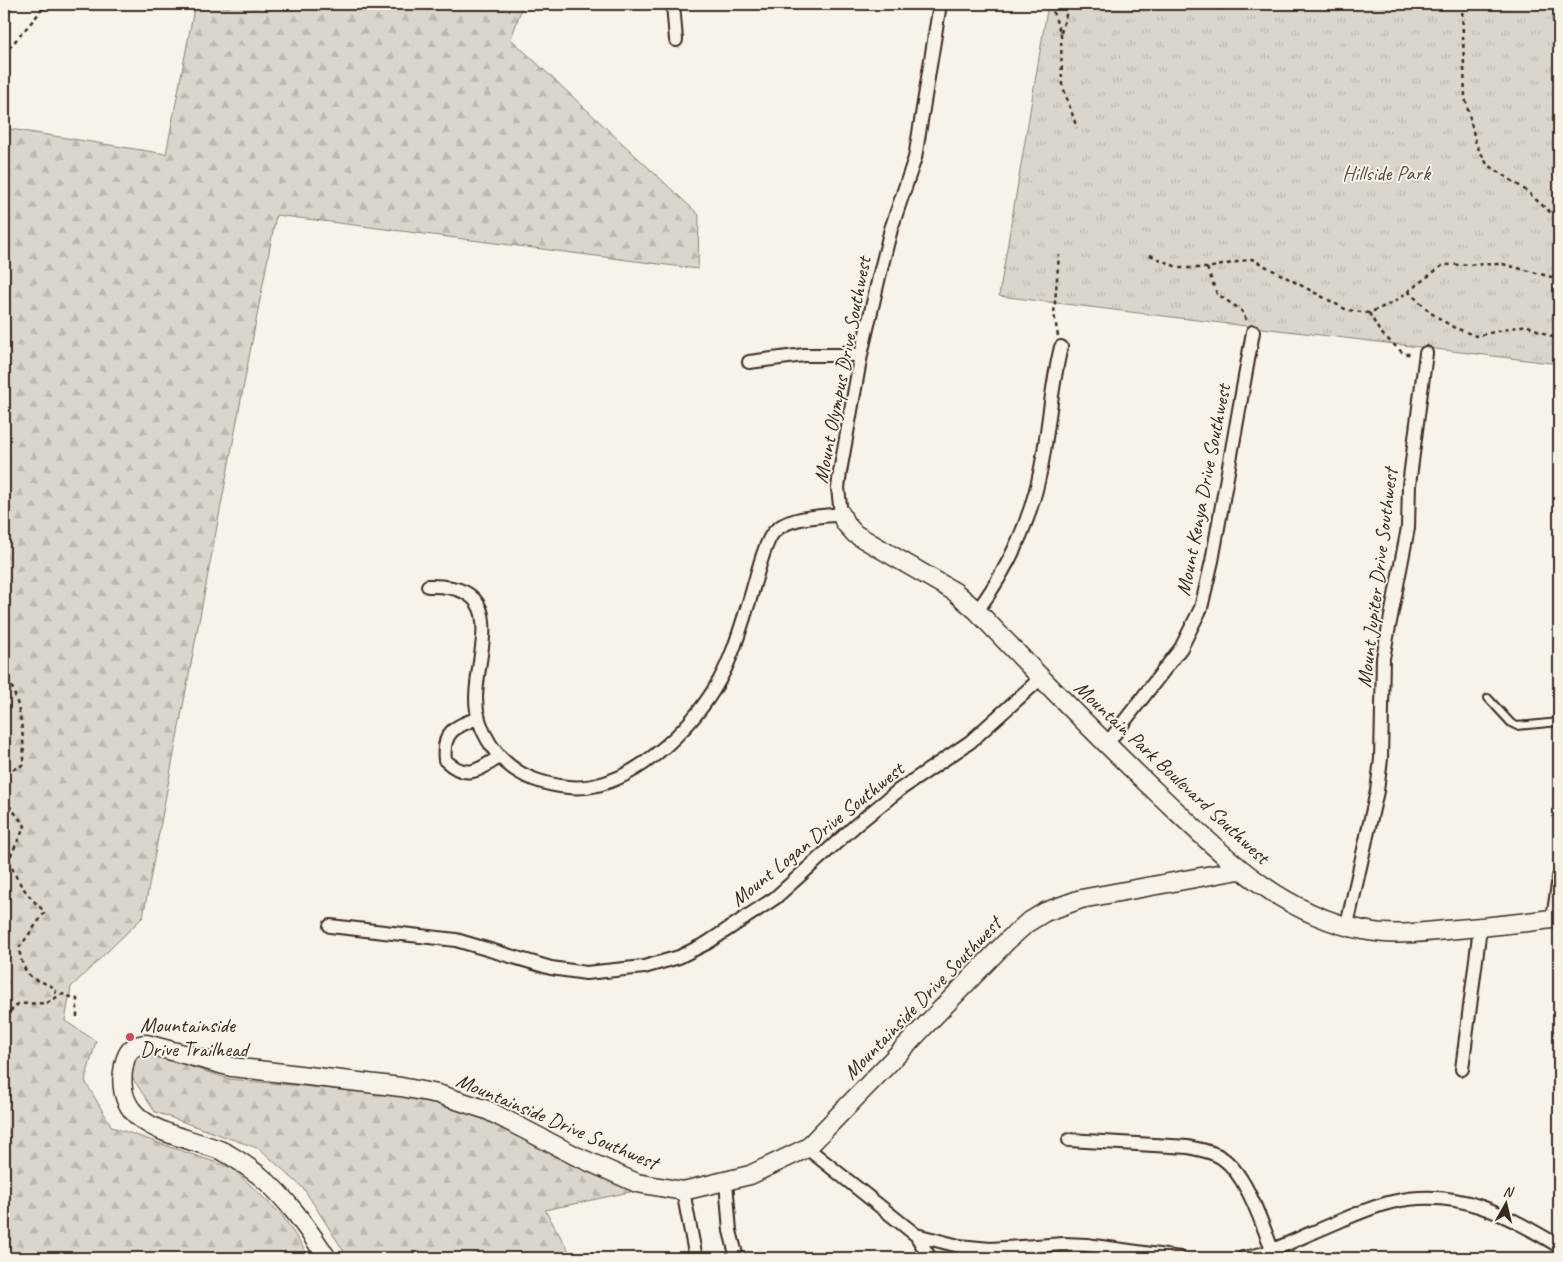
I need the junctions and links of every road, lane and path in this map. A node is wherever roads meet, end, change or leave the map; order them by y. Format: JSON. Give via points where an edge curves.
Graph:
{"nodes":[{"id":1,"x":47,"y":4,"type":"edge"},
{"id":2,"x":673,"y":4,"type":"edge"},
{"id":3,"x":940,"y":4,"type":"edge"},
{"id":4,"x":1050,"y":4,"type":"edge"},
{"id":5,"x":1069,"y":4,"type":"edge"},
{"id":6,"x":1462,"y":4,"type":"edge"},
{"id":7,"x":1060,"y":34,"type":"junction"},
{"id":8,"x":676,"y":40,"type":"dead end"},
{"id":9,"x":4,"y":54,"type":"edge"},
{"id":10,"x":1077,"y":128,"type":"dead end"},
{"id":11,"x":1559,"y":220,"type":"edge"},
{"id":12,"x":1059,"y":255,"type":"dead end"},
{"id":13,"x":1150,"y":255,"type":"dead end"},
{"id":14,"x":1207,"y":268,"type":"junction"},
{"id":15,"x":1559,"y":279,"type":"edge"},
{"id":16,"x":1408,"y":291,"type":"junction"},
{"id":17,"x":1369,"y":314,"type":"junction"},
{"id":18,"x":1253,"y":332,"type":"joint"},
{"id":19,"x":1559,"y":340,"type":"edge"},
{"id":20,"x":1061,"y":347,"type":"joint"},
{"id":21,"x":1426,"y":353,"type":"joint"},
{"id":22,"x":862,"y":355,"type":"junction"},
{"id":23,"x":749,"y":362,"type":"dead end"},
{"id":24,"x":841,"y":514,"type":"junction"},
{"id":25,"x":428,"y":586,"type":"dead end"},
{"id":26,"x":977,"y":610,"type":"junction"},
{"id":27,"x":4,"y":672,"type":"edge"},
{"id":28,"x":1041,"y":678,"type":"junction"},
{"id":29,"x":1488,"y":698,"type":"dead end"},
{"id":30,"x":478,"y":718,"type":"junction"},
{"id":31,"x":1559,"y":722,"type":"edge"},
{"id":32,"x":1106,"y":745,"type":"junction"},
{"id":33,"x":499,"y":757,"type":"junction"},
{"id":34,"x":4,"y":774,"type":"edge"},
{"id":35,"x":4,"y":800,"type":"edge"},
{"id":36,"x":1239,"y":870,"type":"junction"},
{"id":37,"x":1559,"y":877,"type":"edge"},
{"id":38,"x":1556,"y":918,"type":"edge"},
{"id":39,"x":1347,"y":925,"type":"junction"},
{"id":40,"x":330,"y":926,"type":"dead end"},
{"id":41,"x":1480,"y":928,"type":"junction"},
{"id":42,"x":54,"y":998,"type":"junction"},
{"id":43,"x":4,"y":1017,"type":"edge"},
{"id":44,"x":77,"y":1017,"type":"dead end"},
{"id":45,"x":1462,"y":1069,"type":"dead end"},
{"id":46,"x":1069,"y":1140,"type":"dead end"},
{"id":47,"x":807,"y":1148,"type":"junction"},
{"id":48,"x":726,"y":1182,"type":"junction"},
{"id":49,"x":683,"y":1192,"type":"junction"},
{"id":50,"x":916,"y":1235,"type":"junction"},
{"id":51,"x":1559,"y":1246,"type":"edge"},
{"id":52,"x":1272,"y":1248,"type":"junction"},
{"id":53,"x":327,"y":1258,"type":"edge"},
{"id":54,"x":696,"y":1258,"type":"edge"},
{"id":55,"x":737,"y":1258,"type":"edge"},
{"id":56,"x":930,"y":1258,"type":"edge"},
{"id":57,"x":1180,"y":1258,"type":"edge"},
{"id":58,"x":1243,"y":1258,"type":"edge"}],
"edges":[{"from":1,"to":9,"type":"path"},
{"from":2,"to":8,"type":"street"},
{"from":3,"to":22,"type":"street","name":"Mount Olympus Drive Southwest","via":[[915,158],[891,229]]},
{"from":4,"to":7,"type":"path"},
{"from":5,"to":7,"type":"path"},
{"from":6,"to":11,"type":"path","via":[[1465,98],[1476,144],[1487,164],[1524,188]]},
{"from":7,"to":10,"type":"path","via":[[1062,84]]},
{"from":12,"to":20,"type":"path","via":[[1054,314]]},
{"from":13,"to":14,"type":"path","via":[[1179,268]]},
{"from":14,"to":17,"type":"path","via":[[1252,259],[1347,310]]},
{"from":14,"to":18,"type":"path","via":[[1217,294],[1241,310]]},
{"from":15,"to":16,"type":"path","via":[[1503,264],[1443,265]]},
{"from":16,"to":17,"type":"path"},
{"from":16,"to":19,"type":"path","via":[[1431,313],[1476,336],[1526,325]]},
{"from":17,"to":21,"type":"path","via":[[1380,332],[1404,354]]},
{"from":18,"to":32,"type":"street","name":"Mount Kenya Drive Southwest","via":[[1212,561],[1200,608],[1182,648]]},
{"from":20,"to":26,"type":"street","via":[[1034,498],[1009,562]]},
{"from":21,"to":39,"type":"street","name":"Mount Jupiter Drive Southwest","via":[[1409,485],[1406,541],[1383,658],[1381,759],[1377,791]]},
{"from":22,"to":23,"type":"street","via":[[804,355]]},
{"from":22,"to":24,"type":"street","name":"Mount Olympus Drive Southwest","via":[[840,472]]},
{"from":24,"to":26,"type":"street","name":"Mountain Park Boulevard Southwest","via":[[855,534],[955,592]]},
{"from":24,"to":33,"type":"street","name":"Mount Olympus Drive Southwest","via":[[802,520],[772,534],[738,639],[720,680],[694,715],[656,756],[610,780],[578,787],[535,780],[517,772]]},
{"from":25,"to":30,"type":"street","name":"Mount Olympus Drive Southwest","via":[[462,591],[476,600],[481,608],[485,630],[477,681]]},
{"from":26,"to":28,"type":"street","name":"Mountain Park Boulevard Southwest"},
{"from":27,"to":34,"type":"path","via":[[20,719],[24,764]]},
{"from":28,"to":32,"type":"street","name":"Mountain Park Boulevard Southwest"},
{"from":28,"to":40,"type":"street","name":"Mount Logan Drive Southwest","via":[[970,742],[899,790],[856,825],[775,898],[708,943],[679,957],[644,966],[586,973],[551,968],[456,940]]},
{"from":29,"to":31,"type":"lane","via":[[1517,726]]},
{"from":30,"to":33,"type":"street","name":"Mount Olympus Drive Southwest"},
{"from":30,"to":33,"type":"street","via":[[457,726],[448,735],[443,747],[445,760],[462,772],[472,772]]},
{"from":32,"to":36,"type":"street","name":"Mountain Park Boulevard Southwest"},
{"from":35,"to":42,"type":"path","via":[[25,826],[8,859],[14,876],[45,912],[19,948],[22,966],[36,980],[52,986],[56,991]]},
{"from":36,"to":39,"type":"street","name":"Mountain Park Boulevard Southwest","via":[[1280,897]]},
{"from":36,"to":47,"type":"street","name":"Mountainside Drive Southwest","via":[[1081,899],[1045,912],[1027,923]]},
{"from":37,"to":38,"type":"street"},
{"from":38,"to":41,"type":"street","name":"Mountain Park Boulevard Southwest"},
{"from":39,"to":41,"type":"street","name":"Mountain Park Boulevard Southwest","via":[[1395,933]]},
{"from":41,"to":45,"type":"street"},
{"from":42,"to":43,"type":"path","via":[[47,1003],[18,1004]]},
{"from":42,"to":44,"type":"path","via":[[62,994],[78,999]]},
{"from":46,"to":52,"type":"street","via":[[1188,1148],[1222,1158],[1243,1183]]},
{"from":47,"to":48,"type":"street","name":"Mountainside Drive Southwest","via":[[759,1171]]},
{"from":47,"to":50,"type":"street"},
{"from":48,"to":49,"type":"street","name":"Mountainside Drive Southwest"},
{"from":48,"to":55,"type":"street","via":[[730,1231]]},
{"from":49,"to":53,"type":"street","name":"Mountainside Drive Southwest","via":[[637,1183],[487,1110],[438,1094],[232,1067],[146,1044],[135,1045],[129,1050],[125,1058],[122,1089],[124,1101],[133,1112],[161,1130],[223,1152],[260,1176],[293,1209]]},
{"from":49,"to":54,"type":"street"},
{"from":50,"to":56,"type":"street"},
{"from":50,"to":57,"type":"street","via":[[959,1246],[990,1249],[1079,1244]]},
{"from":51,"to":52,"type":"street","via":[[1493,1210],[1447,1198],[1427,1197],[1391,1202]]},
{"from":52,"to":58,"type":"street"}]}
